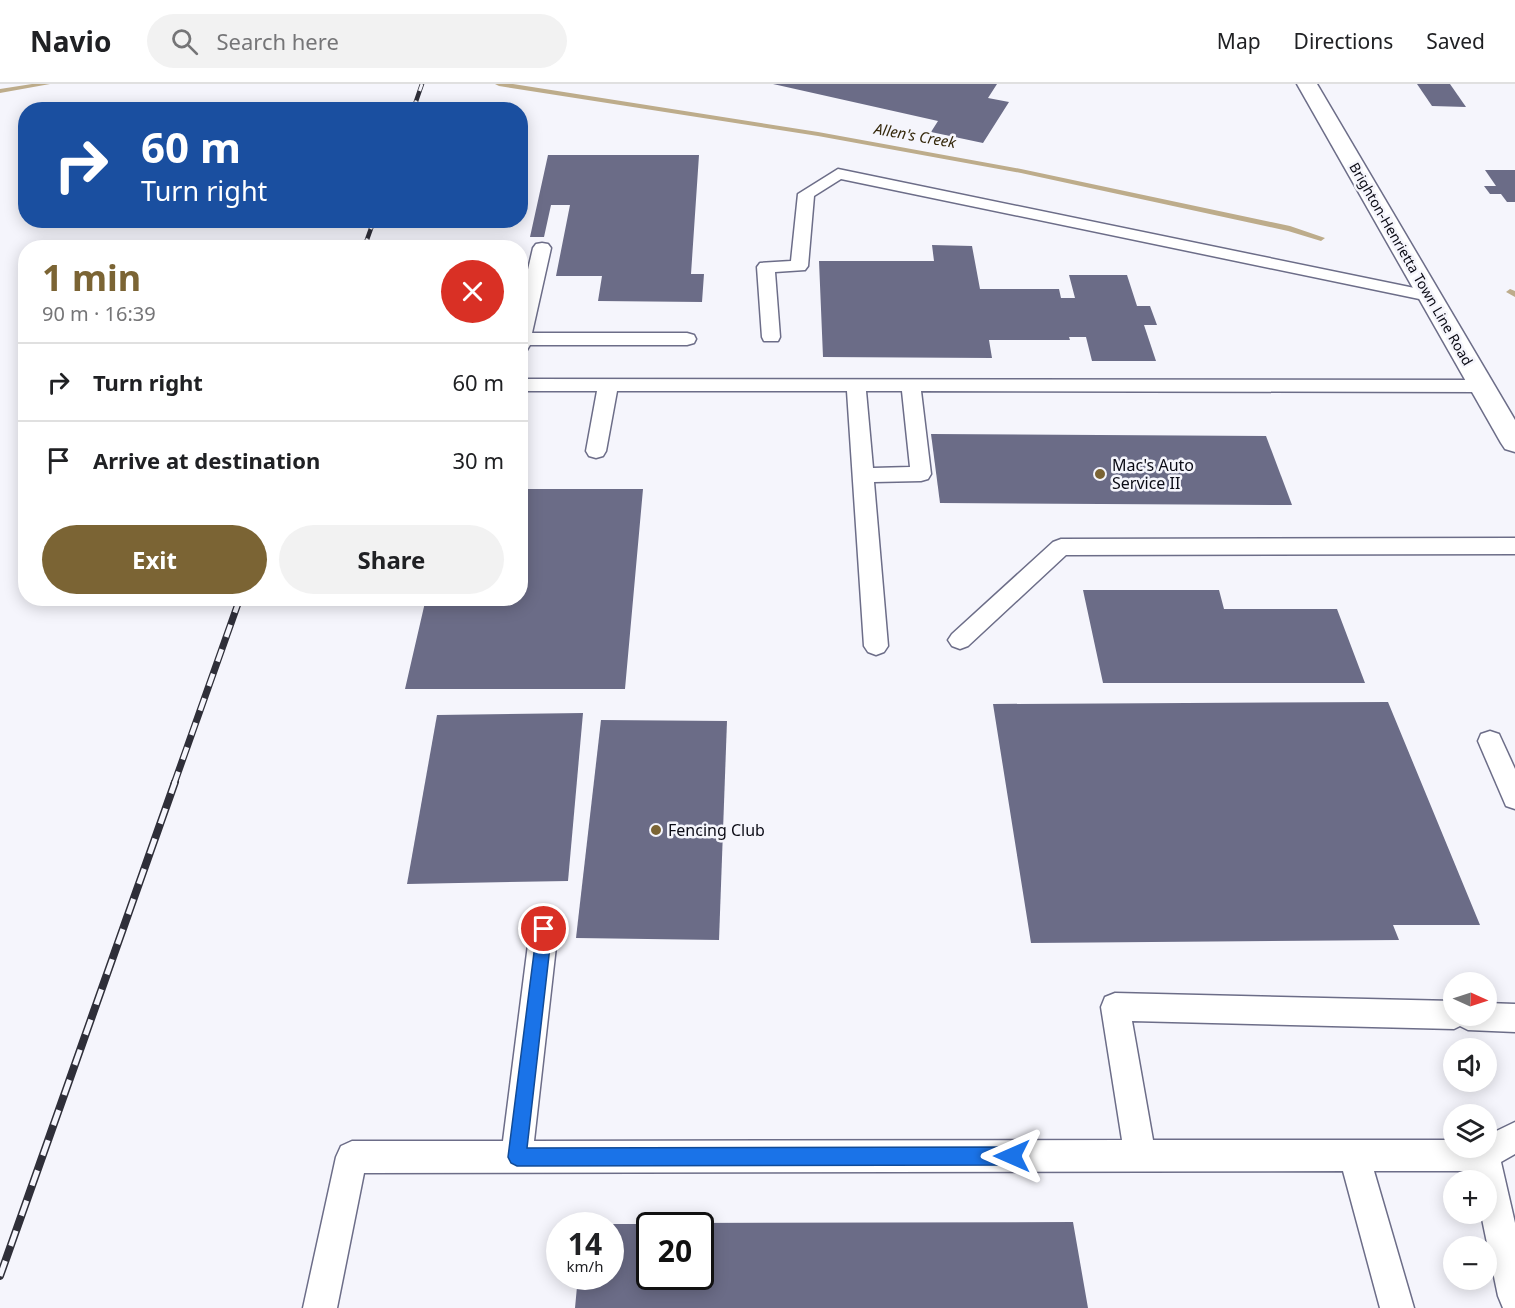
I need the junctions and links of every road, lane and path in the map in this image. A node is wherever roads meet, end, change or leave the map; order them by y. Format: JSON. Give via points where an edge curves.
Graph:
{"nodes":[{"id":1,"x":1307,"y":84,"type":"edge"},
{"id":2,"x":542,"y":248,"type":"dead end"},
{"id":3,"x":1429,"y":297,"type":"junction"},
{"id":4,"x":528,"y":311,"type":"edge"},
{"id":5,"x":771,"y":337,"type":"dead end"},
{"id":6,"x":687,"y":339,"type":"dead end"},
{"id":7,"x":528,"y":343,"type":"edge"},
{"id":8,"x":528,"y":385,"type":"edge"},
{"id":9,"x":608,"y":385,"type":"junction"},
{"id":10,"x":856,"y":385,"type":"junction"},
{"id":11,"x":912,"y":385,"type":"junction"},
{"id":12,"x":1481,"y":386,"type":"junction"},
{"id":13,"x":1515,"y":443,"type":"edge"},
{"id":14,"x":596,"y":451,"type":"dead end"},
{"id":15,"x":862,"y":475,"type":"junction"},
{"id":16,"x":1515,"y":546,"type":"edge"},
{"id":17,"x":960,"y":640,"type":"dead end"},
{"id":18,"x":876,"y":646,"type":"dead end"},
{"id":19,"x":1490,"y":741,"type":"dead end"},
{"id":20,"x":1515,"y":798,"type":"edge"},
{"id":21,"x":544,"y":929,"type":"dead end"},
{"id":22,"x":1443,"y":1015,"type":"edge"},
{"id":23,"x":1497,"y":1017,"type":"edge"},
{"id":24,"x":1515,"y":1018,"type":"edge"},
{"id":25,"x":1515,"y":1137,"type":"edge"},
{"id":26,"x":1497,"y":1147,"type":"edge"},
{"id":27,"x":1443,"y":1155,"type":"edge"},
{"id":28,"x":1140,"y":1156,"type":"junction"},
{"id":29,"x":1354,"y":1156,"type":"junction"},
{"id":30,"x":517,"y":1157,"type":"junction"},
{"id":31,"x":1485,"y":1158,"type":"edge"},
{"id":32,"x":1507,"y":1233,"type":"edge"},
{"id":33,"x":1515,"y":1296,"type":"edge"},
{"id":34,"x":320,"y":1308,"type":"edge"},
{"id":35,"x":1397,"y":1308,"type":"edge"}],
"edges":[{"from":1,"to":3,"type":"street","name":"Brighton-Henrietta Town Line Road"},
{"from":2,"to":4,"type":"lane"},
{"from":3,"to":5,"type":"lane","via":[[838,174],[806,194],[799,266],[766,267]]},
{"from":3,"to":12,"type":"street","name":"Brighton-Henrietta Town Line Road"},
{"from":6,"to":7,"type":"lane"},
{"from":8,"to":9,"type":"lane"},
{"from":9,"to":10,"type":"lane"},
{"from":9,"to":14,"type":"lane"},
{"from":10,"to":11,"type":"lane"},
{"from":10,"to":15,"type":"lane"},
{"from":11,"to":12,"type":"lane"},
{"from":11,"to":15,"type":"lane","via":[[921,474]]},
{"from":12,"to":13,"type":"street","name":"Brighton-Henrietta Town Line Road"},
{"from":15,"to":18,"type":"lane"},
{"from":16,"to":17,"type":"lane","via":[[1061,547]]},
{"from":19,"to":20,"type":"lane"},
{"from":21,"to":30,"type":"lane"},
{"from":22,"to":28,"type":"lane","via":[[1114,1007]]},
{"from":23,"to":24,"type":"lane"},
{"from":25,"to":26,"type":"lane"},
{"from":27,"to":29,"type":"lane"},
{"from":28,"to":29,"type":"lane"},
{"from":28,"to":30,"type":"lane"},
{"from":29,"to":35,"type":"lane"},
{"from":30,"to":34,"type":"lane","via":[[352,1157]]},
{"from":31,"to":32,"type":"lane"},
{"from":32,"to":33,"type":"lane"}]}
